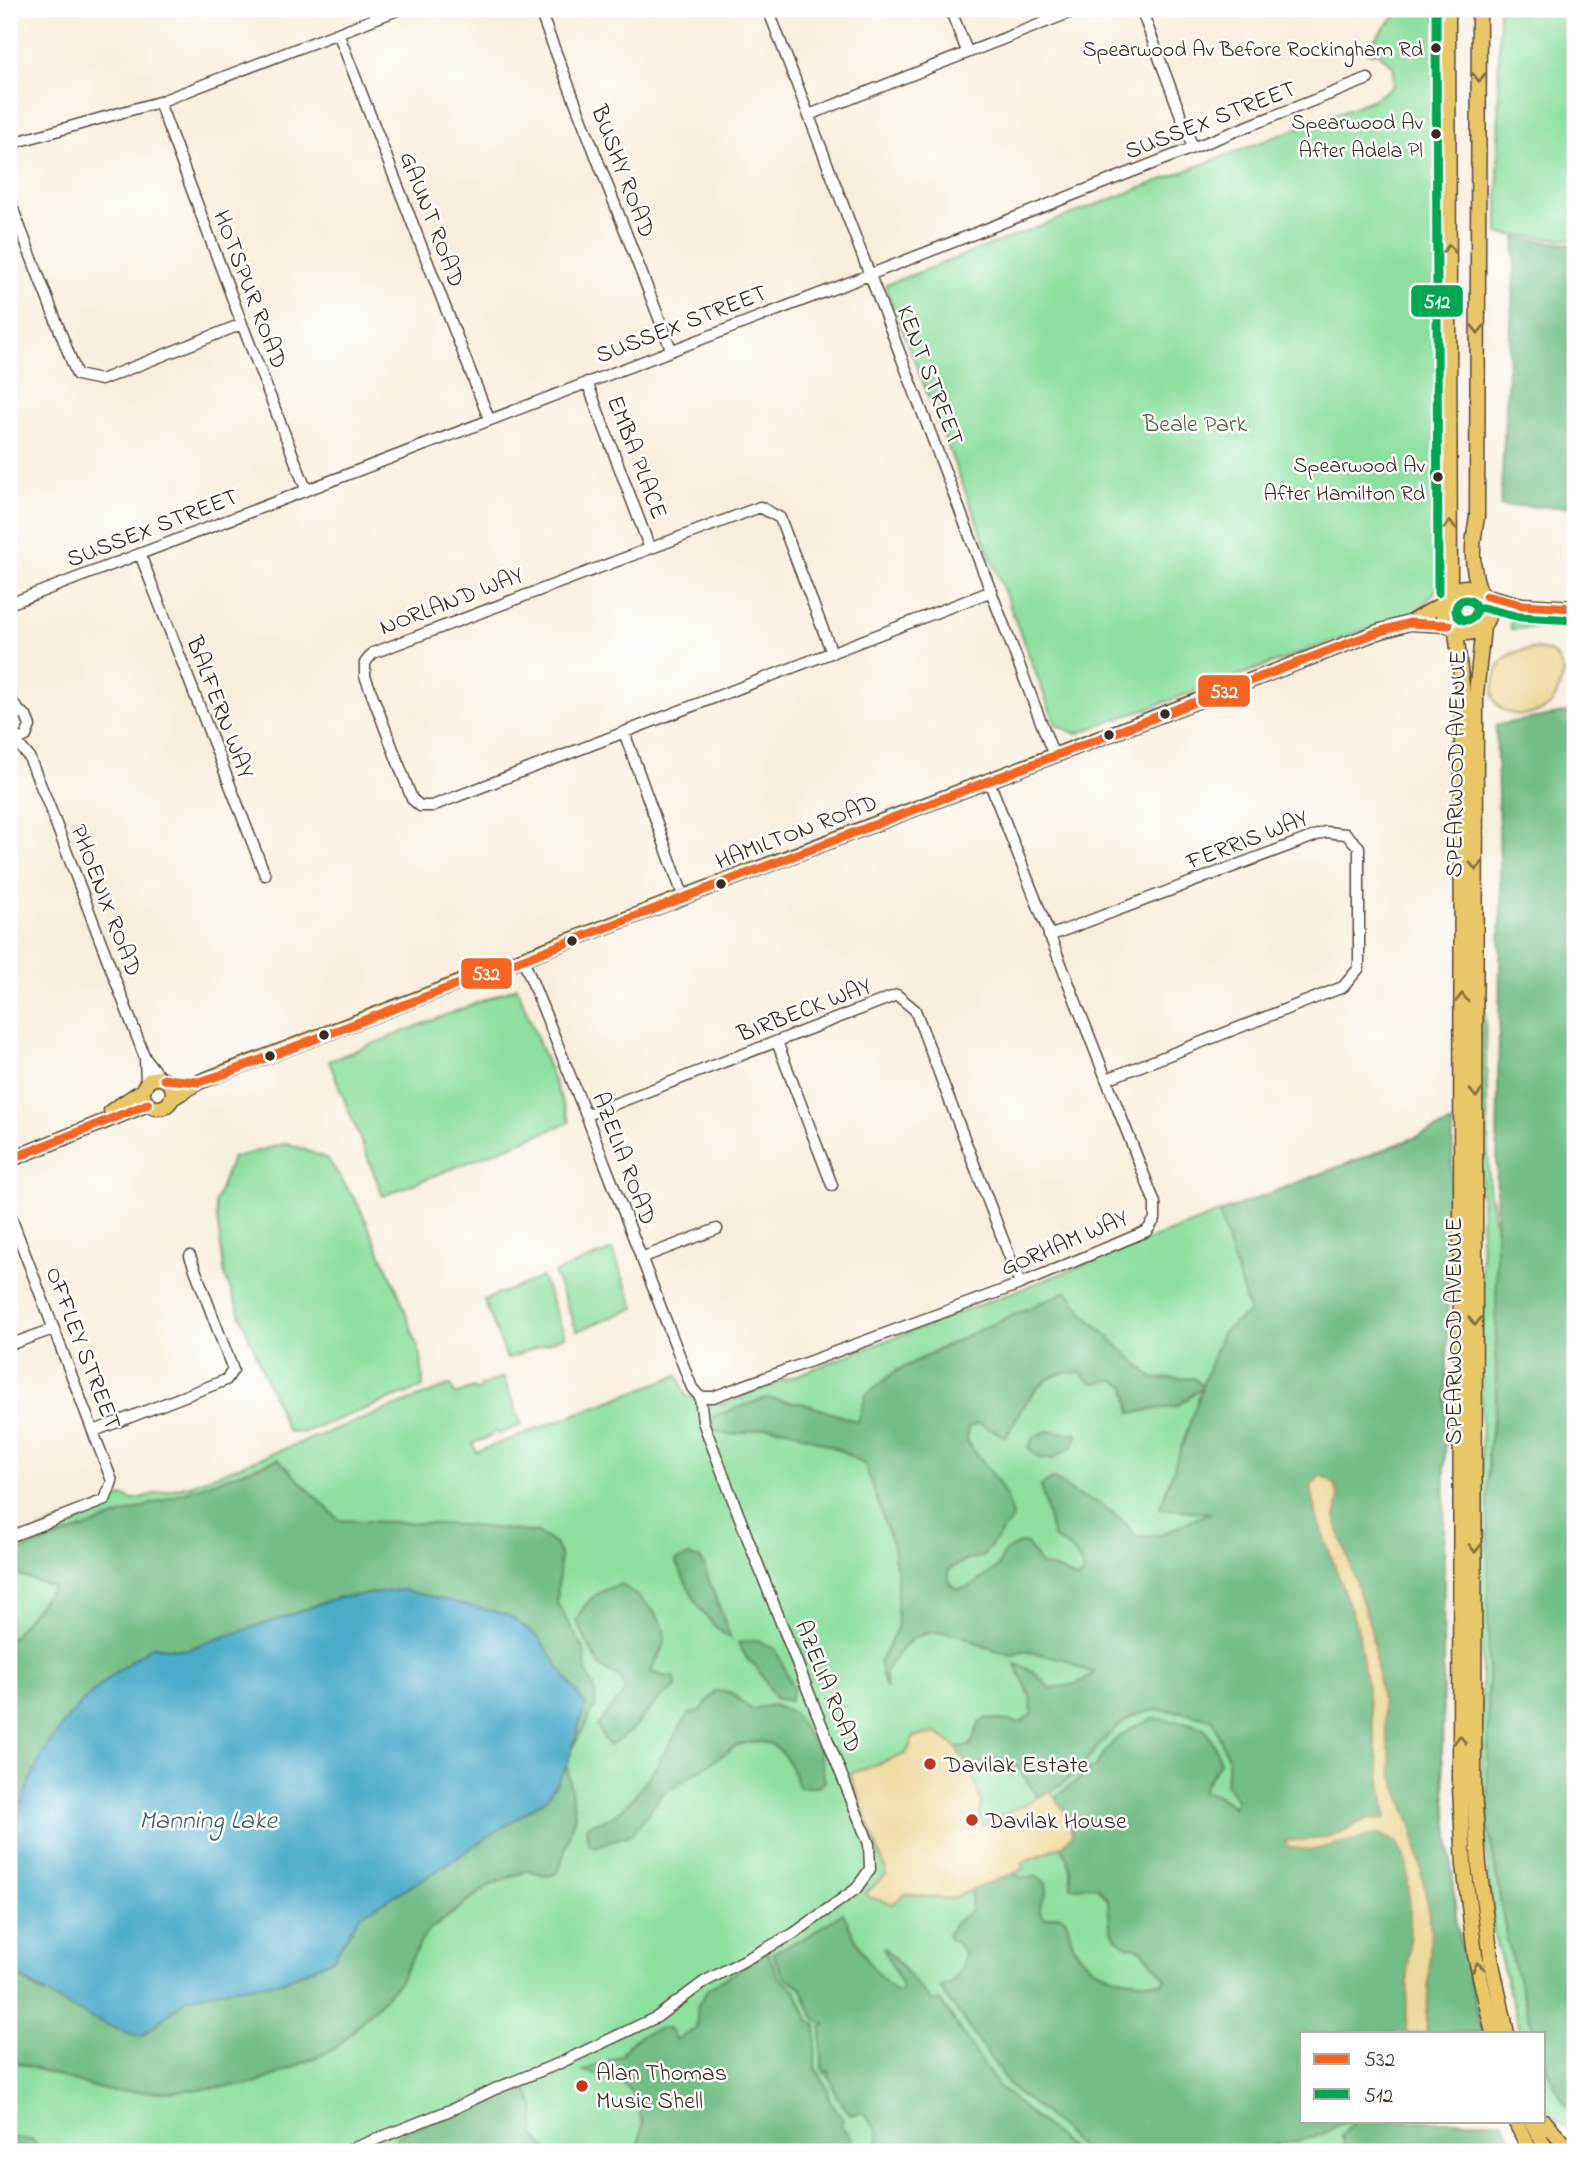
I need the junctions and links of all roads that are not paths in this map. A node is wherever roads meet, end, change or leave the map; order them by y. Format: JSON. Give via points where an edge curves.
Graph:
{"nodes":[{"id":1,"x":400,"y":9,"type":"edge"},
{"id":2,"x":539,"y":9,"type":"edge"},
{"id":3,"x":768,"y":9,"type":"edge"},
{"id":4,"x":950,"y":9,"type":"edge"},
{"id":5,"x":1079,"y":9,"type":"edge"},
{"id":6,"x":1141,"y":9,"type":"edge"},
{"id":7,"x":1448,"y":9,"type":"edge"},
{"id":8,"x":1479,"y":9,"type":"edge"},
{"id":9,"x":338,"y":33,"type":"junction"},
{"id":10,"x":967,"y":51,"type":"junction"},
{"id":11,"x":1368,"y":79,"type":"dead end"},
{"id":12,"x":159,"y":102,"type":"junction"},
{"id":13,"x":809,"y":115,"type":"junction"},
{"id":14,"x":9,"y":144,"type":"edge"},
{"id":15,"x":1193,"y":148,"type":"junction"},
{"id":16,"x":9,"y":198,"type":"edge"},
{"id":17,"x":869,"y":275,"type":"junction"},
{"id":18,"x":242,"y":324,"type":"junction"},
{"id":19,"x":671,"y":349,"type":"junction"},
{"id":20,"x":587,"y":382,"type":"junction"},
{"id":21,"x":489,"y":419,"type":"junction"},
{"id":22,"x":306,"y":489,"type":"junction"},
{"id":23,"x":649,"y":546,"type":"junction"},
{"id":24,"x":140,"y":554,"type":"junction"},
{"id":25,"x":992,"y":591,"type":"junction"},
{"id":26,"x":1483,"y":594,"type":"junction"},
{"id":27,"x":1447,"y":598,"type":"junction"},
{"id":28,"x":9,"y":604,"type":"edge"},
{"id":29,"x":1522,"y":606,"type":"junction"},
{"id":30,"x":1575,"y":608,"type":"edge"},
{"id":31,"x":1486,"y":621,"type":"junction"},
{"id":32,"x":1409,"y":623,"type":"junction"},
{"id":33,"x":1453,"y":628,"type":"junction"},
{"id":34,"x":832,"y":653,"type":"junction"},
{"id":35,"x":9,"y":698,"type":"edge"},
{"id":36,"x":14,"y":713,"type":"edge"},
{"id":37,"x":29,"y":731,"type":"junction"},
{"id":38,"x":624,"y":732,"type":"junction"},
{"id":39,"x":10,"y":738,"type":"edge"},
{"id":40,"x":1054,"y":756,"type":"junction"},
{"id":41,"x":29,"y":757,"type":"junction"},
{"id":42,"x":989,"y":781,"type":"junction"},
{"id":43,"x":265,"y":875,"type":"dead end"},
{"id":44,"x":684,"y":898,"type":"junction"},
{"id":45,"x":1049,"y":936,"type":"junction"},
{"id":46,"x":523,"y":960,"type":"junction"},
{"id":47,"x":777,"y":1042,"type":"junction"},
{"id":48,"x":1107,"y":1079,"type":"junction"},
{"id":49,"x":200,"y":1082,"type":"junction"},
{"id":50,"x":152,"y":1087,"type":"junction"},
{"id":51,"x":171,"y":1100,"type":"junction"},
{"id":52,"x":586,"y":1115,"type":"junction"},
{"id":53,"x":9,"y":1152,"type":"edge"},
{"id":54,"x":9,"y":1160,"type":"edge"},
{"id":55,"x":832,"y":1185,"type":"dead end"},
{"id":56,"x":9,"y":1212,"type":"edge"},
{"id":57,"x":717,"y":1229,"type":"dead end"},
{"id":58,"x":190,"y":1256,"type":"dead end"},
{"id":59,"x":641,"y":1258,"type":"junction"},
{"id":60,"x":1020,"y":1284,"type":"junction"},
{"id":61,"x":53,"y":1329,"type":"junction"},
{"id":62,"x":9,"y":1345,"type":"edge"},
{"id":63,"x":700,"y":1397,"type":"junction"},
{"id":64,"x":94,"y":1431,"type":"junction"},
{"id":65,"x":9,"y":1536,"type":"edge"},
{"id":66,"x":1493,"y":2032,"type":"edge"},
{"id":67,"x":1507,"y":2032,"type":"edge"},
{"id":68,"x":1516,"y":2122,"type":"edge"},
{"id":69,"x":1532,"y":2122,"type":"edge"},
{"id":70,"x":1545,"y":2122,"type":"edge"},
{"id":71,"x":1575,"y":2149,"type":"edge"},
{"id":72,"x":344,"y":2152,"type":"edge"},
{"id":73,"x":1531,"y":2152,"type":"edge"},
{"id":74,"x":1548,"y":2152,"type":"edge"}],
"edges":[{"from":1,"to":9,"type":"street"},
{"from":2,"to":19,"type":"street","name":"BUSHY ROAD"},
{"from":3,"to":13,"type":"street","name":"KENT STREET"},
{"from":4,"to":10,"type":"street"},
{"from":5,"to":10,"type":"street"},
{"from":6,"to":15,"type":"street"},
{"from":27,"to":7,"type":"main road","one_way":true},
{"from":8,"to":26,"type":"main road","one_way":true,"via":[[1472,569]]},
{"from":9,"to":12,"type":"street"},
{"from":9,"to":21,"type":"street","name":"GAUNT ROAD"},
{"from":10,"to":13,"type":"street"},
{"from":11,"to":15,"type":"street","name":"SUSSEX STREET"},
{"from":12,"to":14,"type":"street"},
{"from":12,"to":18,"type":"street","name":"HOTSPUR ROAD"},
{"from":13,"to":17,"type":"street","name":"KENT STREET"},
{"from":15,"to":17,"type":"street","name":"SUSSEX STREET"},
{"from":16,"to":18,"type":"street","via":[[77,375],[101,380]]},
{"from":17,"to":19,"type":"street","name":"SUSSEX STREET"},
{"from":17,"to":25,"type":"street","name":"KENT STREET"},
{"from":18,"to":22,"type":"street","name":"HOTSPUR ROAD"},
{"from":19,"to":20,"type":"street","name":"SUSSEX STREET"},
{"from":20,"to":21,"type":"street","name":"SUSSEX STREET"},
{"from":20,"to":23,"type":"street","name":"EMBA PLACE"},
{"from":21,"to":22,"type":"street","name":"SUSSEX STREET"},
{"from":22,"to":24,"type":"street","name":"SUSSEX STREET"},
{"from":23,"to":34,"type":"street","name":"NORLAND WAY","via":[[760,506],[780,517]]},
{"from":23,"to":38,"type":"street","name":"NORLAND WAY","via":[[373,653],[365,663],[369,688],[412,799],[420,806],[432,806]]},
{"from":24,"to":28,"type":"street","name":"SUSSEX STREET"},
{"from":24,"to":43,"type":"street","name":"BALFERN WAY"},
{"from":25,"to":34,"type":"street","name":"NORLAND WAY"},
{"from":25,"to":40,"type":"street","name":"KENT STREET"},
{"from":26,"to":27,"type":"main road","via":[[1468,586],[1455,589]]},
{"from":26,"to":29,"type":"main road"},
{"from":26,"to":31,"type":"main road"},
{"from":27,"to":32,"type":"main road","name":"HAMILTON ROAD"},
{"from":27,"to":33,"type":"main road","via":[[1443,611]]},
{"from":29,"to":30,"type":"main road"},
{"from":29,"to":31,"type":"main road"},
{"from":31,"to":33,"type":"main road","via":[[1470,633]]},
{"from":31,"to":67,"type":"main road","name":"SPEARWOOD AVENUE","one_way":true,"via":[[1476,694],[1474,1790],[1491,1959]]},
{"from":32,"to":33,"type":"main road","name":"HAMILTON ROAD"},
{"from":32,"to":40,"type":"main road","name":"HAMILTON ROAD"},
{"from":66,"to":33,"type":"main road","name":"SPEARWOOD AVENUE","one_way":true,"via":[[1475,1955],[1460,1788],[1462,687]]},
{"from":34,"to":38,"type":"street","name":"NORLAND WAY"},
{"from":35,"to":36,"type":"street"},
{"from":36,"to":37,"type":"street","via":[[30,720]]},
{"from":37,"to":39,"type":"street","via":[[22,739]]},
{"from":37,"to":41,"type":"street","name":"PHOENIX ROAD"},
{"from":38,"to":44,"type":"street"},
{"from":39,"to":41,"type":"street","name":"PHOENIX ROAD"},
{"from":40,"to":42,"type":"main road","name":"HAMILTON ROAD"},
{"from":41,"to":50,"type":"street","name":"PHOENIX ROAD","via":[[145,1058]]},
{"from":42,"to":44,"type":"main road","name":"HAMILTON ROAD"},
{"from":42,"to":45,"type":"street","name":"GORHAM WAY"},
{"from":44,"to":46,"type":"main road","name":"HAMILTON ROAD"},
{"from":45,"to":48,"type":"street","name":"GORHAM WAY"},
{"from":45,"to":48,"type":"street","name":"FERRIS WAY","via":[[1325,832],[1346,834],[1359,847],[1359,968],[1343,987]]},
{"from":46,"to":49,"type":"main road","name":"HAMILTON ROAD"},
{"from":46,"to":52,"type":"street","name":"AZELIA ROAD"},
{"from":47,"to":52,"type":"street","name":"BIRBECK WAY"},
{"from":47,"to":55,"type":"street"},
{"from":47,"to":60,"type":"street","name":"BIRBECK WAY","via":[[897,995],[915,1010]]},
{"from":48,"to":60,"type":"street","name":"GORHAM WAY","via":[[1155,1203],[1155,1219],[1146,1231]]},
{"from":49,"to":50,"type":"main road","name":"HAMILTON ROAD"},
{"from":49,"to":51,"type":"main road","name":"HAMILTON ROAD"},
{"from":50,"to":51,"type":"main road","via":[[172,1090]]},
{"from":50,"to":51,"type":"main road","via":[[161,1107]]},
{"from":50,"to":53,"type":"main road","via":[[93,1120]]},
{"from":50,"to":54,"type":"main road"},
{"from":52,"to":59,"type":"street","name":"AZELIA ROAD"},
{"from":56,"to":61,"type":"street","name":"OFFLEY STREET"},
{"from":57,"to":59,"type":"street"},
{"from":58,"to":64,"type":"street","via":[[233,1370],[226,1380]]},
{"from":59,"to":63,"type":"street","name":"AZELIA ROAD","via":[[692,1388]]},
{"from":60,"to":63,"type":"street","name":"GORHAM WAY","via":[[713,1398]]},
{"from":61,"to":62,"type":"street"},
{"from":61,"to":64,"type":"street","name":"OFFLEY STREET"},
{"from":63,"to":72,"type":"street","name":"AZELIA ROAD","via":[[703,1422],[869,1844],[870,1869],[856,1889],[801,1929],[704,1982],[657,2017],[561,2063]]},
{"from":64,"to":65,"type":"street","name":"OFFLEY STREET","via":[[112,1481],[105,1500]]},
{"from":68,"to":73,"type":"main road"},
{"from":69,"to":74,"type":"main road"},
{"from":70,"to":71,"type":"main road"}]}
